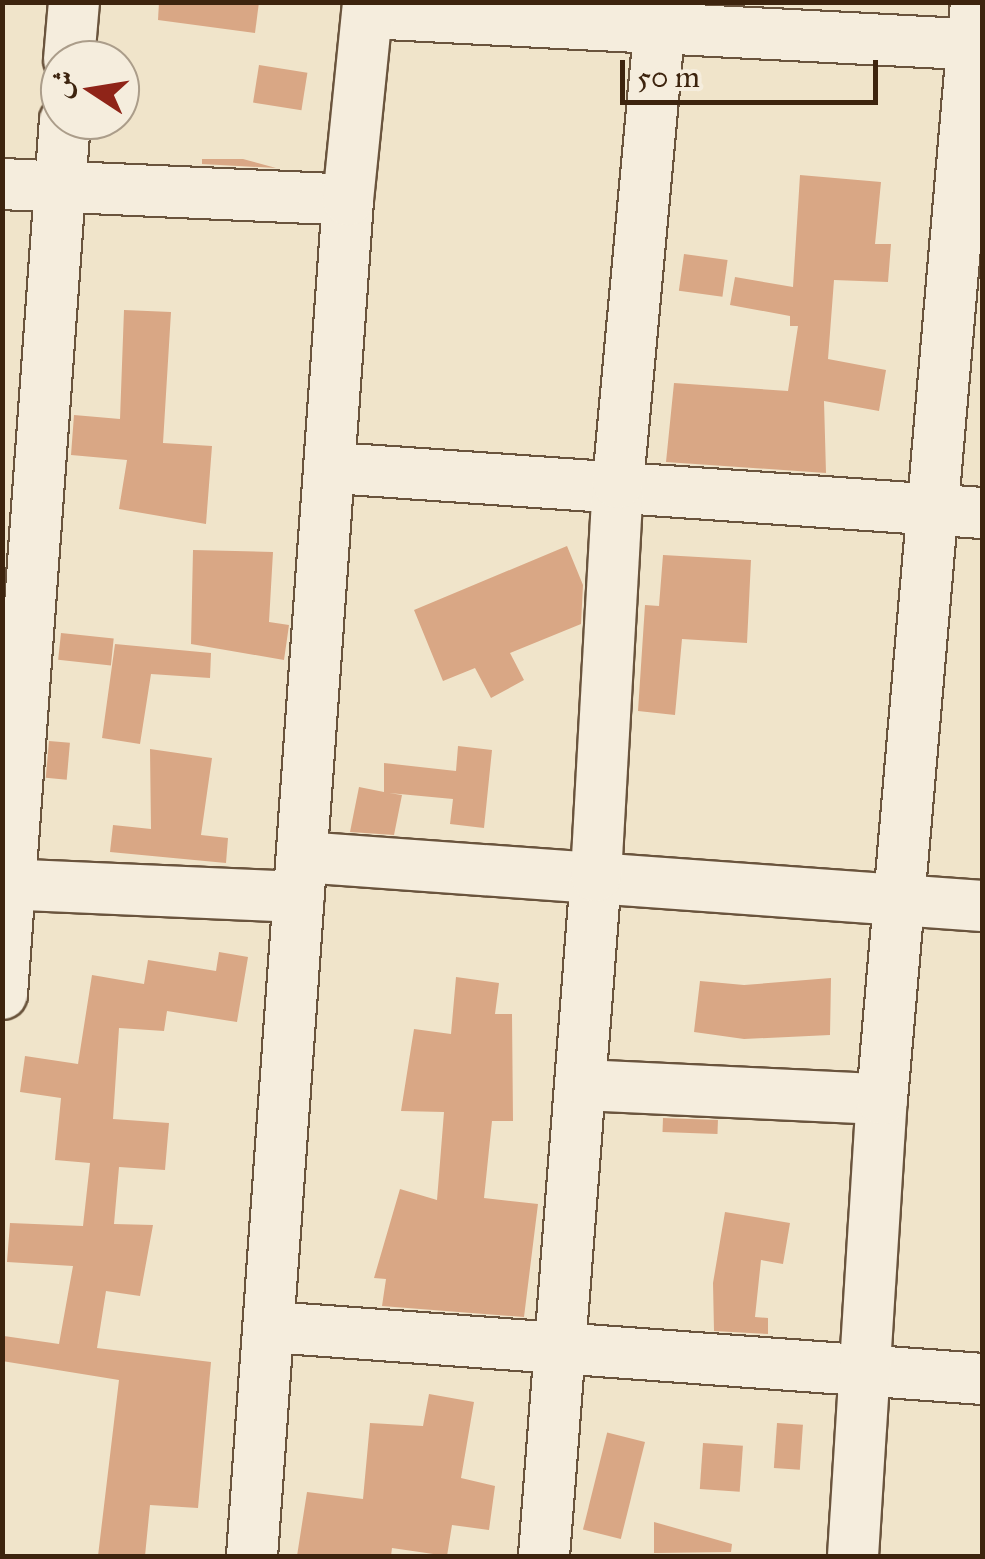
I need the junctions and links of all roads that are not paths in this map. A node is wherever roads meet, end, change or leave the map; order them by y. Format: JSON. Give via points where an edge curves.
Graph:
{"nodes":[{"id":1,"x":74,"y":2,"type":"edge"},
{"id":2,"x":368,"y":8,"type":"edge"},
{"id":3,"x":661,"y":13,"type":"edge"},
{"id":4,"x":977,"y":30,"type":"edge"},
{"id":5,"x":71,"y":40,"type":"edge"},
{"id":6,"x":63,"y":140,"type":"edge"},
{"id":7,"x":2,"y":184,"type":"edge"},
{"id":8,"x":59,"y":188,"type":"junction"},
{"id":9,"x":348,"y":200,"type":"junction"},
{"id":10,"x":334,"y":468,"type":"junction"},
{"id":11,"x":618,"y":483,"type":"junction"},
{"id":12,"x":934,"y":510,"type":"junction"},
{"id":13,"x":982,"y":513,"type":"edge"},
{"id":14,"x":596,"y":876,"type":"junction"},
{"id":15,"x":300,"y":877,"type":"junction"},
{"id":16,"x":6,"y":884,"type":"edge"},
{"id":17,"x":904,"y":900,"type":"junction"},
{"id":18,"x":982,"y":906,"type":"edge"},
{"id":19,"x":2,"y":994,"type":"edge"},
{"id":20,"x":581,"y":1085,"type":"junction"},
{"id":21,"x":882,"y":1099,"type":"junction"},
{"id":22,"x":271,"y":1327,"type":"junction"},
{"id":23,"x":562,"y":1345,"type":"junction"},
{"id":24,"x":866,"y":1370,"type":"junction"},
{"id":25,"x":982,"y":1379,"type":"edge"},
{"id":26,"x":252,"y":1556,"type":"edge"},
{"id":27,"x":544,"y":1556,"type":"edge"},
{"id":28,"x":853,"y":1556,"type":"edge"}],
"edges":[{"from":1,"to":5,"type":"street"},
{"from":2,"to":3,"type":"street"},
{"from":2,"to":9,"type":"street"},
{"from":3,"to":4,"type":"street"},
{"from":3,"to":11,"type":"street"},
{"from":4,"to":12,"type":"street"},
{"from":6,"to":8,"type":"street"},
{"from":7,"to":8,"type":"street"},
{"from":8,"to":9,"type":"street"},
{"from":8,"to":16,"type":"street"},
{"from":9,"to":10,"type":"street"},
{"from":10,"to":11,"type":"street"},
{"from":10,"to":15,"type":"street"},
{"from":11,"to":12,"type":"street"},
{"from":11,"to":14,"type":"street"},
{"from":12,"to":13,"type":"street"},
{"from":12,"to":17,"type":"street"},
{"from":14,"to":15,"type":"street"},
{"from":14,"to":17,"type":"street"},
{"from":14,"to":20,"type":"street"},
{"from":15,"to":16,"type":"street"},
{"from":15,"to":22,"type":"street"},
{"from":16,"to":19,"type":"street"},
{"from":17,"to":18,"type":"street"},
{"from":17,"to":21,"type":"street"},
{"from":20,"to":21,"type":"street"},
{"from":20,"to":23,"type":"street"},
{"from":21,"to":24,"type":"street"},
{"from":22,"to":23,"type":"street"},
{"from":22,"to":26,"type":"street"},
{"from":23,"to":24,"type":"street"},
{"from":23,"to":27,"type":"street"},
{"from":24,"to":25,"type":"street"},
{"from":24,"to":28,"type":"street"}]}
